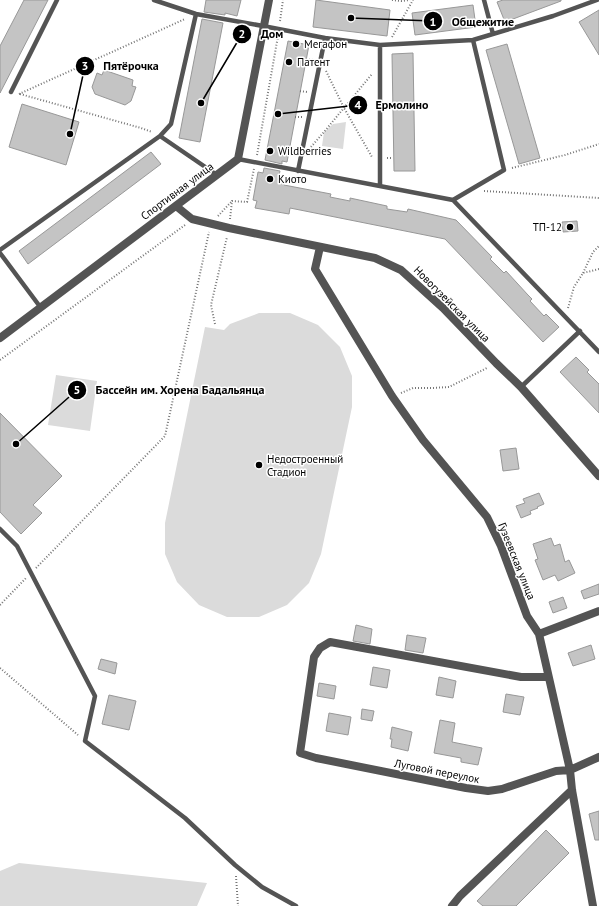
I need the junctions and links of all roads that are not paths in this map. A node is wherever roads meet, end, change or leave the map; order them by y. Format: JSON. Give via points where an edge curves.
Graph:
{"nodes":[{"id":1,"x":57,"y":0,"type":"edge"},
{"id":2,"x":154,"y":0,"type":"edge"},
{"id":3,"x":268,"y":0,"type":"edge"},
{"id":4,"x":484,"y":0,"type":"edge"},
{"id":5,"x":597,"y":0,"type":"edge"},
{"id":6,"x":196,"y":14,"type":"junction"},
{"id":7,"x":264,"y":26,"type":"junction"},
{"id":8,"x":493,"y":34,"type":"junction"},
{"id":9,"x":325,"y":38,"type":"junction"},
{"id":10,"x":473,"y":40,"type":"junction"},
{"id":11,"x":380,"y":45,"type":"junction"},
{"id":12,"x":12,"y":92,"type":"dead end"},
{"id":13,"x":160,"y":136,"type":"junction"},
{"id":14,"x":238,"y":160,"type":"junction"},
{"id":15,"x":298,"y":171,"type":"junction"},
{"id":16,"x":217,"y":175,"type":"junction"},
{"id":17,"x":380,"y":186,"type":"junction"},
{"id":18,"x":453,"y":200,"type":"junction"},
{"id":19,"x":176,"y":206,"type":"junction"},
{"id":20,"x":320,"y":247,"type":"junction"},
{"id":21,"x":0,"y":250,"type":"edge"},
{"id":22,"x":0,"y":253,"type":"edge"},
{"id":23,"x":41,"y":308,"type":"junction"},
{"id":24,"x":580,"y":331,"type":"junction"},
{"id":25,"x":0,"y":338,"type":"edge"},
{"id":26,"x":599,"y":352,"type":"edge"},
{"id":27,"x":521,"y":386,"type":"junction"},
{"id":28,"x":599,"y":476,"type":"edge"},
{"id":29,"x":0,"y":529,"type":"edge"},
{"id":30,"x":599,"y":611,"type":"edge"},
{"id":31,"x":539,"y":634,"type":"junction"},
{"id":32,"x":548,"y":677,"type":"junction"},
{"id":33,"x":599,"y":757,"type":"edge"},
{"id":34,"x":570,"y":770,"type":"junction"},
{"id":35,"x":572,"y":790,"type":"junction"},
{"id":36,"x":296,"y":906,"type":"edge"},
{"id":37,"x":452,"y":906,"type":"edge"},
{"id":38,"x":593,"y":906,"type":"edge"}],
"edges":[{"from":1,"to":12,"type":"lane"},
{"from":2,"to":6,"type":"lane"},
{"from":3,"to":7,"type":"street"},
{"from":4,"to":8,"type":"lane"},
{"from":5,"to":8,"type":"lane"},
{"from":6,"to":7,"type":"lane"},
{"from":6,"to":13,"type":"lane","via":[[171,124]]},
{"from":7,"to":9,"type":"lane"},
{"from":7,"to":14,"type":"street"},
{"from":8,"to":10,"type":"lane"},
{"from":9,"to":11,"type":"lane"},
{"from":9,"to":15,"type":"lane"},
{"from":10,"to":11,"type":"lane"},
{"from":10,"to":18,"type":"lane","via":[[504,170]]},
{"from":11,"to":17,"type":"lane"},
{"from":13,"to":16,"type":"lane"},
{"from":13,"to":21,"type":"lane"},
{"from":14,"to":15,"type":"lane"},
{"from":14,"to":16,"type":"street","name":"Спортивная улица"},
{"from":15,"to":17,"type":"lane"},
{"from":16,"to":19,"type":"street","name":"Спортивная улица"},
{"from":17,"to":18,"type":"lane"},
{"from":18,"to":24,"type":"lane"},
{"from":19,"to":20,"type":"street","name":"Новогузейская улица","via":[[192,219]]},
{"from":19,"to":23,"type":"street","name":"Спортивная улица"},
{"from":20,"to":27,"type":"street","name":"Новогузейская улица","via":[[376,258],[401,270]]},
{"from":20,"to":31,"type":"street","name":"Гузеевская улица","via":[[315,269],[392,396],[422,440],[486,517],[502,546],[527,616]]},
{"from":22,"to":23,"type":"lane"},
{"from":23,"to":25,"type":"street","name":"Спортивная улица"},
{"from":24,"to":26,"type":"lane"},
{"from":24,"to":27,"type":"lane"},
{"from":27,"to":28,"type":"street","name":"Новогузейская улица"},
{"from":29,"to":36,"type":"lane","via":[[17,546],[95,696],[85,740],[185,818],[262,887]]},
{"from":30,"to":31,"type":"street"},
{"from":31,"to":32,"type":"street","name":"Гузеевская улица"},
{"from":32,"to":34,"type":"street","name":"Гузеевская улица"},
{"from":32,"to":34,"type":"street","name":"Луговой переулок","via":[[522,677],[330,642],[320,648],[314,657],[300,753],[488,791],[502,789],[556,771]]},
{"from":33,"to":34,"type":"street","name":"Луговой переулок"},
{"from":34,"to":35,"type":"street","name":"Гузеевская улица"},
{"from":35,"to":37,"type":"street"},
{"from":35,"to":38,"type":"street","name":"Гузеевская улица"}]}
